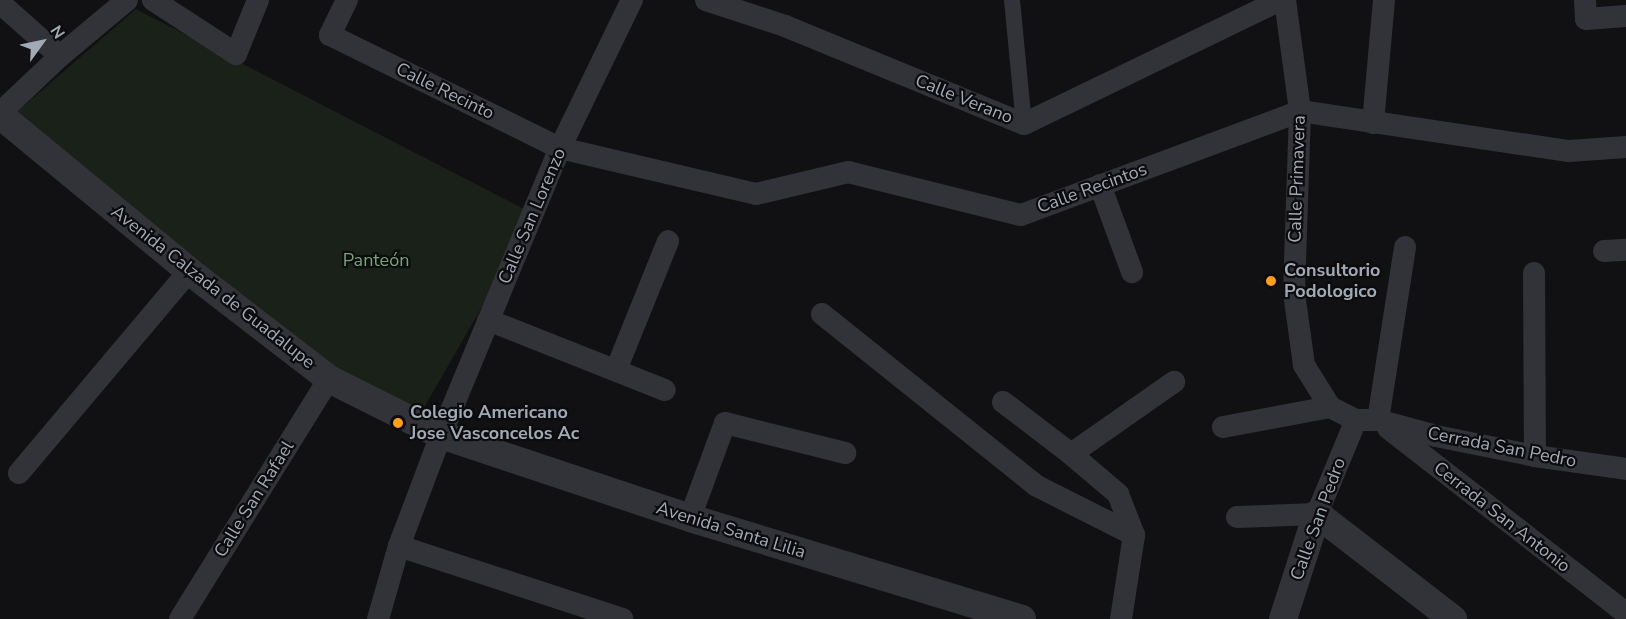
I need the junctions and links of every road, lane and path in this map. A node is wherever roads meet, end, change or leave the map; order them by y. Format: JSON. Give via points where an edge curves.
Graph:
{"nodes":[{"id":1,"x":127,"y":0,"type":"edge"},
{"id":2,"x":153,"y":0,"type":"edge"},
{"id":3,"x":258,"y":0,"type":"edge"},
{"id":4,"x":347,"y":0,"type":"edge"},
{"id":5,"x":632,"y":0,"type":"edge"},
{"id":6,"x":706,"y":0,"type":"edge"},
{"id":7,"x":1012,"y":0,"type":"edge"},
{"id":8,"x":1280,"y":0,"type":"edge"},
{"id":9,"x":1285,"y":0,"type":"edge"},
{"id":10,"x":1384,"y":0,"type":"edge"},
{"id":11,"x":0,"y":3,"type":"edge"},
{"id":12,"x":1586,"y":10,"type":"edge"},
{"id":13,"x":1626,"y":16,"type":"edge"},
{"id":14,"x":60,"y":56,"type":"junction"},
{"id":15,"x":1300,"y":111,"type":"junction"},
{"id":16,"x":0,"y":114,"type":"edge"},
{"id":17,"x":1373,"y":123,"type":"junction"},
{"id":18,"x":1024,"y":124,"type":"junction"},
{"id":19,"x":1626,"y":147,"type":"edge"},
{"id":20,"x":560,"y":148,"type":"junction"},
{"id":21,"x":1100,"y":185,"type":"junction"},
{"id":22,"x":668,"y":241,"type":"dead end"},
{"id":23,"x":1405,"y":247,"type":"dead end"},
{"id":24,"x":189,"y":270,"type":"junction"},
{"id":25,"x":1132,"y":272,"type":"dead end"},
{"id":26,"x":1534,"y":273,"type":"dead end"},
{"id":27,"x":822,"y":314,"type":"dead end"},
{"id":28,"x":488,"y":320,"type":"junction"},
{"id":29,"x":616,"y":370,"type":"junction"},
{"id":30,"x":329,"y":379,"type":"junction"},
{"id":31,"x":1174,"y":382,"type":"dead end"},
{"id":32,"x":665,"y":390,"type":"dead end"},
{"id":33,"x":1003,"y":402,"type":"dead end"},
{"id":34,"x":1330,"y":407,"type":"junction"},
{"id":35,"x":1356,"y":420,"type":"junction"},
{"id":36,"x":1378,"y":420,"type":"junction"},
{"id":37,"x":1224,"y":427,"type":"dead end"},
{"id":38,"x":441,"y":435,"type":"junction"},
{"id":39,"x":845,"y":453,"type":"dead end"},
{"id":40,"x":1071,"y":453,"type":"junction"},
{"id":41,"x":1534,"y":456,"type":"junction"},
{"id":42,"x":1626,"y":469,"type":"edge"},
{"id":43,"x":19,"y":473,"type":"dead end"},
{"id":44,"x":1317,"y":514,"type":"junction"},
{"id":45,"x":1237,"y":517,"type":"dead end"},
{"id":46,"x":690,"y":518,"type":"junction"},
{"id":47,"x":1134,"y":535,"type":"junction"},
{"id":48,"x":399,"y":546,"type":"junction"},
{"id":49,"x":973,"y":612,"type":"edge"},
{"id":50,"x":1626,"y":613,"type":"edge"},
{"id":51,"x":1285,"y":618,"type":"edge"},
{"id":52,"x":180,"y":619,"type":"edge"},
{"id":53,"x":378,"y":619,"type":"edge"},
{"id":54,"x":622,"y":619,"type":"edge"},
{"id":55,"x":1022,"y":619,"type":"edge"},
{"id":56,"x":1120,"y":619,"type":"edge"},
{"id":57,"x":1453,"y":619,"type":"edge"}],
"edges":[{"from":1,"to":14,"type":"street"},
{"from":2,"to":3,"type":"street","via":[[236,54]]},
{"from":4,"to":20,"type":"street","name":"Calle Recinto","via":[[330,35]]},
{"from":5,"to":20,"type":"street","name":"Calle San Lorenzo"},
{"from":6,"to":18,"type":"street","name":"Calle Verano","via":[[785,26]]},
{"from":7,"to":18,"type":"street"},
{"from":8,"to":18,"type":"street","name":"Calle Verano"},
{"from":9,"to":15,"type":"street","name":"Calle Primavera"},
{"from":10,"to":17,"type":"street"},
{"from":11,"to":14,"type":"street"},
{"from":12,"to":13,"type":"street"},
{"from":14,"to":16,"type":"street"},
{"from":15,"to":17,"type":"street","name":"Calle Recintos"},
{"from":15,"to":21,"type":"street","name":"Calle Recintos"},
{"from":15,"to":34,"type":"street","name":"Calle Primavera","via":[[1294,293],[1304,365]]},
{"from":16,"to":24,"type":"street","name":"Avenida Calzada de Guadalupe"},
{"from":17,"to":19,"type":"street","name":"Calle Recintos","via":[[1569,151]]},
{"from":20,"to":21,"type":"street","name":"Calle Recintos","via":[[756,194],[848,172],[1021,215]]},
{"from":20,"to":28,"type":"street","name":"Calle San Lorenzo"},
{"from":21,"to":25,"type":"street"},
{"from":22,"to":29,"type":"street"},
{"from":23,"to":36,"type":"street"},
{"from":24,"to":30,"type":"street","name":"Avenida Calzada de Guadalupe"},
{"from":24,"to":43,"type":"street"},
{"from":26,"to":41,"type":"street"},
{"from":27,"to":47,"type":"street","via":[[1037,486]]},
{"from":28,"to":29,"type":"street"},
{"from":28,"to":38,"type":"street","name":"Calle San Lorenzo"},
{"from":29,"to":32,"type":"street"},
{"from":30,"to":38,"type":"street","name":"Avenida Calzada de Guadalupe"},
{"from":30,"to":52,"type":"street","name":"Calle San Rafael"},
{"from":31,"to":40,"type":"street"},
{"from":33,"to":40,"type":"street"},
{"from":34,"to":35,"type":"street"},
{"from":34,"to":37,"type":"street"},
{"from":35,"to":36,"type":"street"},
{"from":35,"to":44,"type":"street","name":"Calle San Pedro"},
{"from":36,"to":41,"type":"street","name":"Cerrada San Pedro"},
{"from":36,"to":50,"type":"street","name":"Cerrada San Antonio"},
{"from":38,"to":46,"type":"street","name":"Avenida Santa Lilia"},
{"from":38,"to":48,"type":"street","name":"Calle San Lorenzo"},
{"from":39,"to":46,"type":"street","via":[[725,423]]},
{"from":40,"to":47,"type":"street","via":[[1118,494]]},
{"from":41,"to":42,"type":"street","name":"Cerrada San Pedro"},
{"from":44,"to":45,"type":"street"},
{"from":44,"to":51,"type":"street","name":"Calle San Pedro"},
{"from":44,"to":57,"type":"street"},
{"from":46,"to":49,"type":"street","name":"Avenida Santa Lilia"},
{"from":47,"to":56,"type":"street"},
{"from":48,"to":53,"type":"street","name":"Calle San Lorenzo"},
{"from":48,"to":54,"type":"street"},
{"from":49,"to":55,"type":"street","name":"Avenida Santa Lilia"}]}
